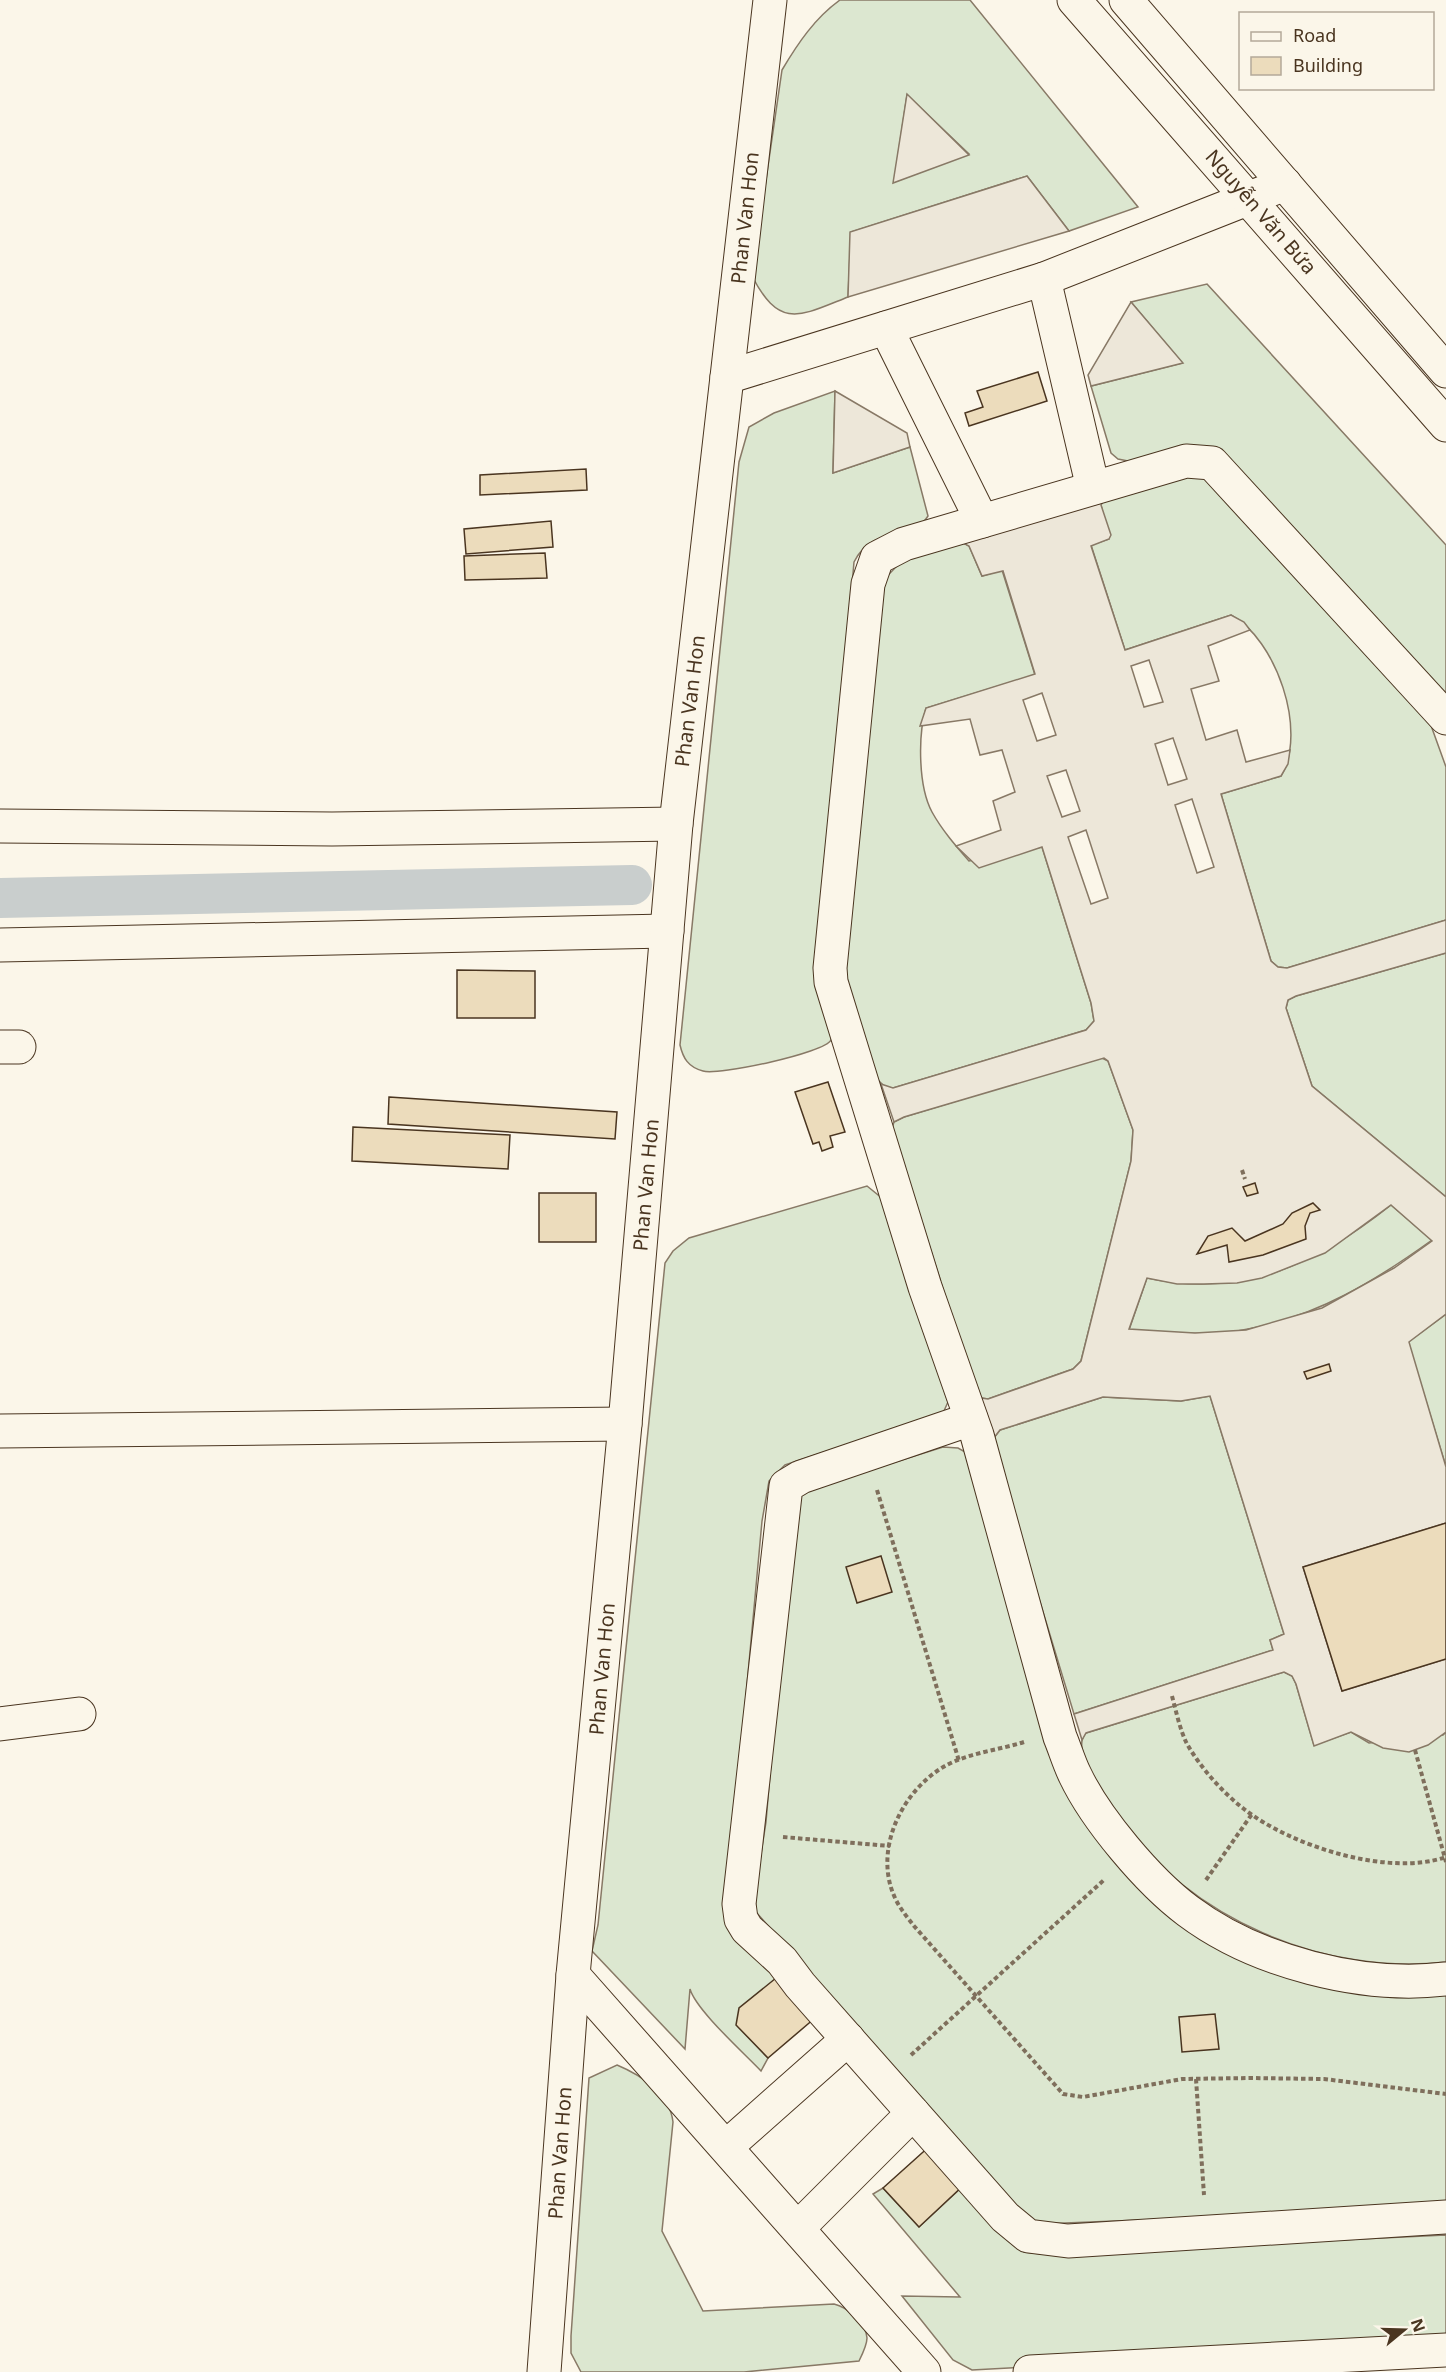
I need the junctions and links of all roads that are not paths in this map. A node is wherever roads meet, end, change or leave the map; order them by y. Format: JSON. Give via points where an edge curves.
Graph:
{"nodes":[{"id":1,"x":1074,"y":0,"type":"edge"},
{"id":2,"x":1127,"y":0,"type":"edge"},
{"id":3,"x":773,"y":4,"type":"edge"},
{"id":4,"x":1285,"y":184,"type":"junction"},
{"id":5,"x":1249,"y":199,"type":"junction"},
{"id":6,"x":1044,"y":279,"type":"junction"},
{"id":7,"x":886,"y":328,"type":"junction"},
{"id":8,"x":1446,"y":371,"type":"edge"},
{"id":9,"x":727,"y":377,"type":"junction"},
{"id":10,"x":1446,"y":425,"type":"edge"},
{"id":11,"x":1093,"y":488,"type":"junction"},
{"id":12,"x":982,"y":521,"type":"junction"},
{"id":13,"x":1446,"y":718,"type":"edge"},
{"id":14,"x":676,"y":824,"type":"junction"},
{"id":15,"x":0,"y":826,"type":"edge"},
{"id":16,"x":667,"y":931,"type":"junction"},
{"id":17,"x":0,"y":945,"type":"edge"},
{"id":18,"x":971,"y":1419,"type":"junction"},
{"id":19,"x":625,"y":1424,"type":"junction"},
{"id":20,"x":0,"y":1431,"type":"edge"},
{"id":21,"x":79,"y":1714,"type":"dead end"},
{"id":22,"x":0,"y":1724,"type":"edge"},
{"id":23,"x":573,"y":1975,"type":"junction"},
{"id":24,"x":1446,"y":1979,"type":"edge"},
{"id":25,"x":848,"y":2039,"type":"junction"},
{"id":26,"x":913,"y":2114,"type":"junction"},
{"id":27,"x":726,"y":2147,"type":"junction"},
{"id":28,"x":1446,"y":2217,"type":"edge"},
{"id":29,"x":798,"y":2228,"type":"junction"},
{"id":30,"x":1446,"y":2350,"type":"edge"},
{"id":31,"x":544,"y":2372,"type":"edge"},
{"id":32,"x":924,"y":2372,"type":"edge"},
{"id":33,"x":1030,"y":2372,"type":"edge"}],
"edges":[{"from":1,"to":5,"type":"main road","name":"Nguyễn Văn Bứa"},
{"from":2,"to":4,"type":"main road","name":"Nguyễn Văn Bứa"},
{"from":3,"to":9,"type":"main road","name":"Phan Van Hon"},
{"from":4,"to":5,"type":"main road"},
{"from":4,"to":8,"type":"main road","name":"Nguyễn Văn Bứa"},
{"from":5,"to":6,"type":"main road"},
{"from":5,"to":10,"type":"main road","name":"Nguyễn Văn Bứa"},
{"from":6,"to":7,"type":"main road"},
{"from":6,"to":11,"type":"main road"},
{"from":7,"to":9,"type":"main road"},
{"from":7,"to":12,"type":"main road"},
{"from":9,"to":14,"type":"main road","name":"Phan Van Hon"},
{"from":11,"to":12,"type":"main road"},
{"from":11,"to":13,"type":"main road","via":[[1186,461],[1212,463]]},
{"from":12,"to":18,"type":"main road","via":[[904,544],[877,558],[872,570],[830,968],[831,982],[925,1287]]},
{"from":14,"to":15,"type":"main road","via":[[332,830]]},
{"from":14,"to":16,"type":"main road","name":"Phan Van Hon"},
{"from":16,"to":17,"type":"main road"},
{"from":16,"to":19,"type":"main road","name":"Phan Van Hon"},
{"from":18,"to":24,"type":"main road","via":[[1059,1731],[1075,1775],[1096,1810],[1132,1854],[1185,1909],[1214,1928],[1274,1956],[1318,1970],[1377,1980]]},
{"from":18,"to":25,"type":"main road","via":[[801,1477],[786,1486],[739,1905],[747,1929],[782,1961]]},
{"from":19,"to":20,"type":"main road"},
{"from":19,"to":23,"type":"main road","name":"Phan Van Hon"},
{"from":21,"to":22,"type":"main road"},
{"from":23,"to":27,"type":"main road"},
{"from":23,"to":31,"type":"main road","name":"Phan Van Hon"},
{"from":25,"to":26,"type":"main road"},
{"from":25,"to":27,"type":"main road"},
{"from":26,"to":28,"type":"main road","via":[[1005,2217],[1028,2236],[1068,2241]]},
{"from":26,"to":29,"type":"main road"},
{"from":27,"to":29,"type":"main road"},
{"from":29,"to":32,"type":"main road"},
{"from":30,"to":33,"type":"main road"}]}
